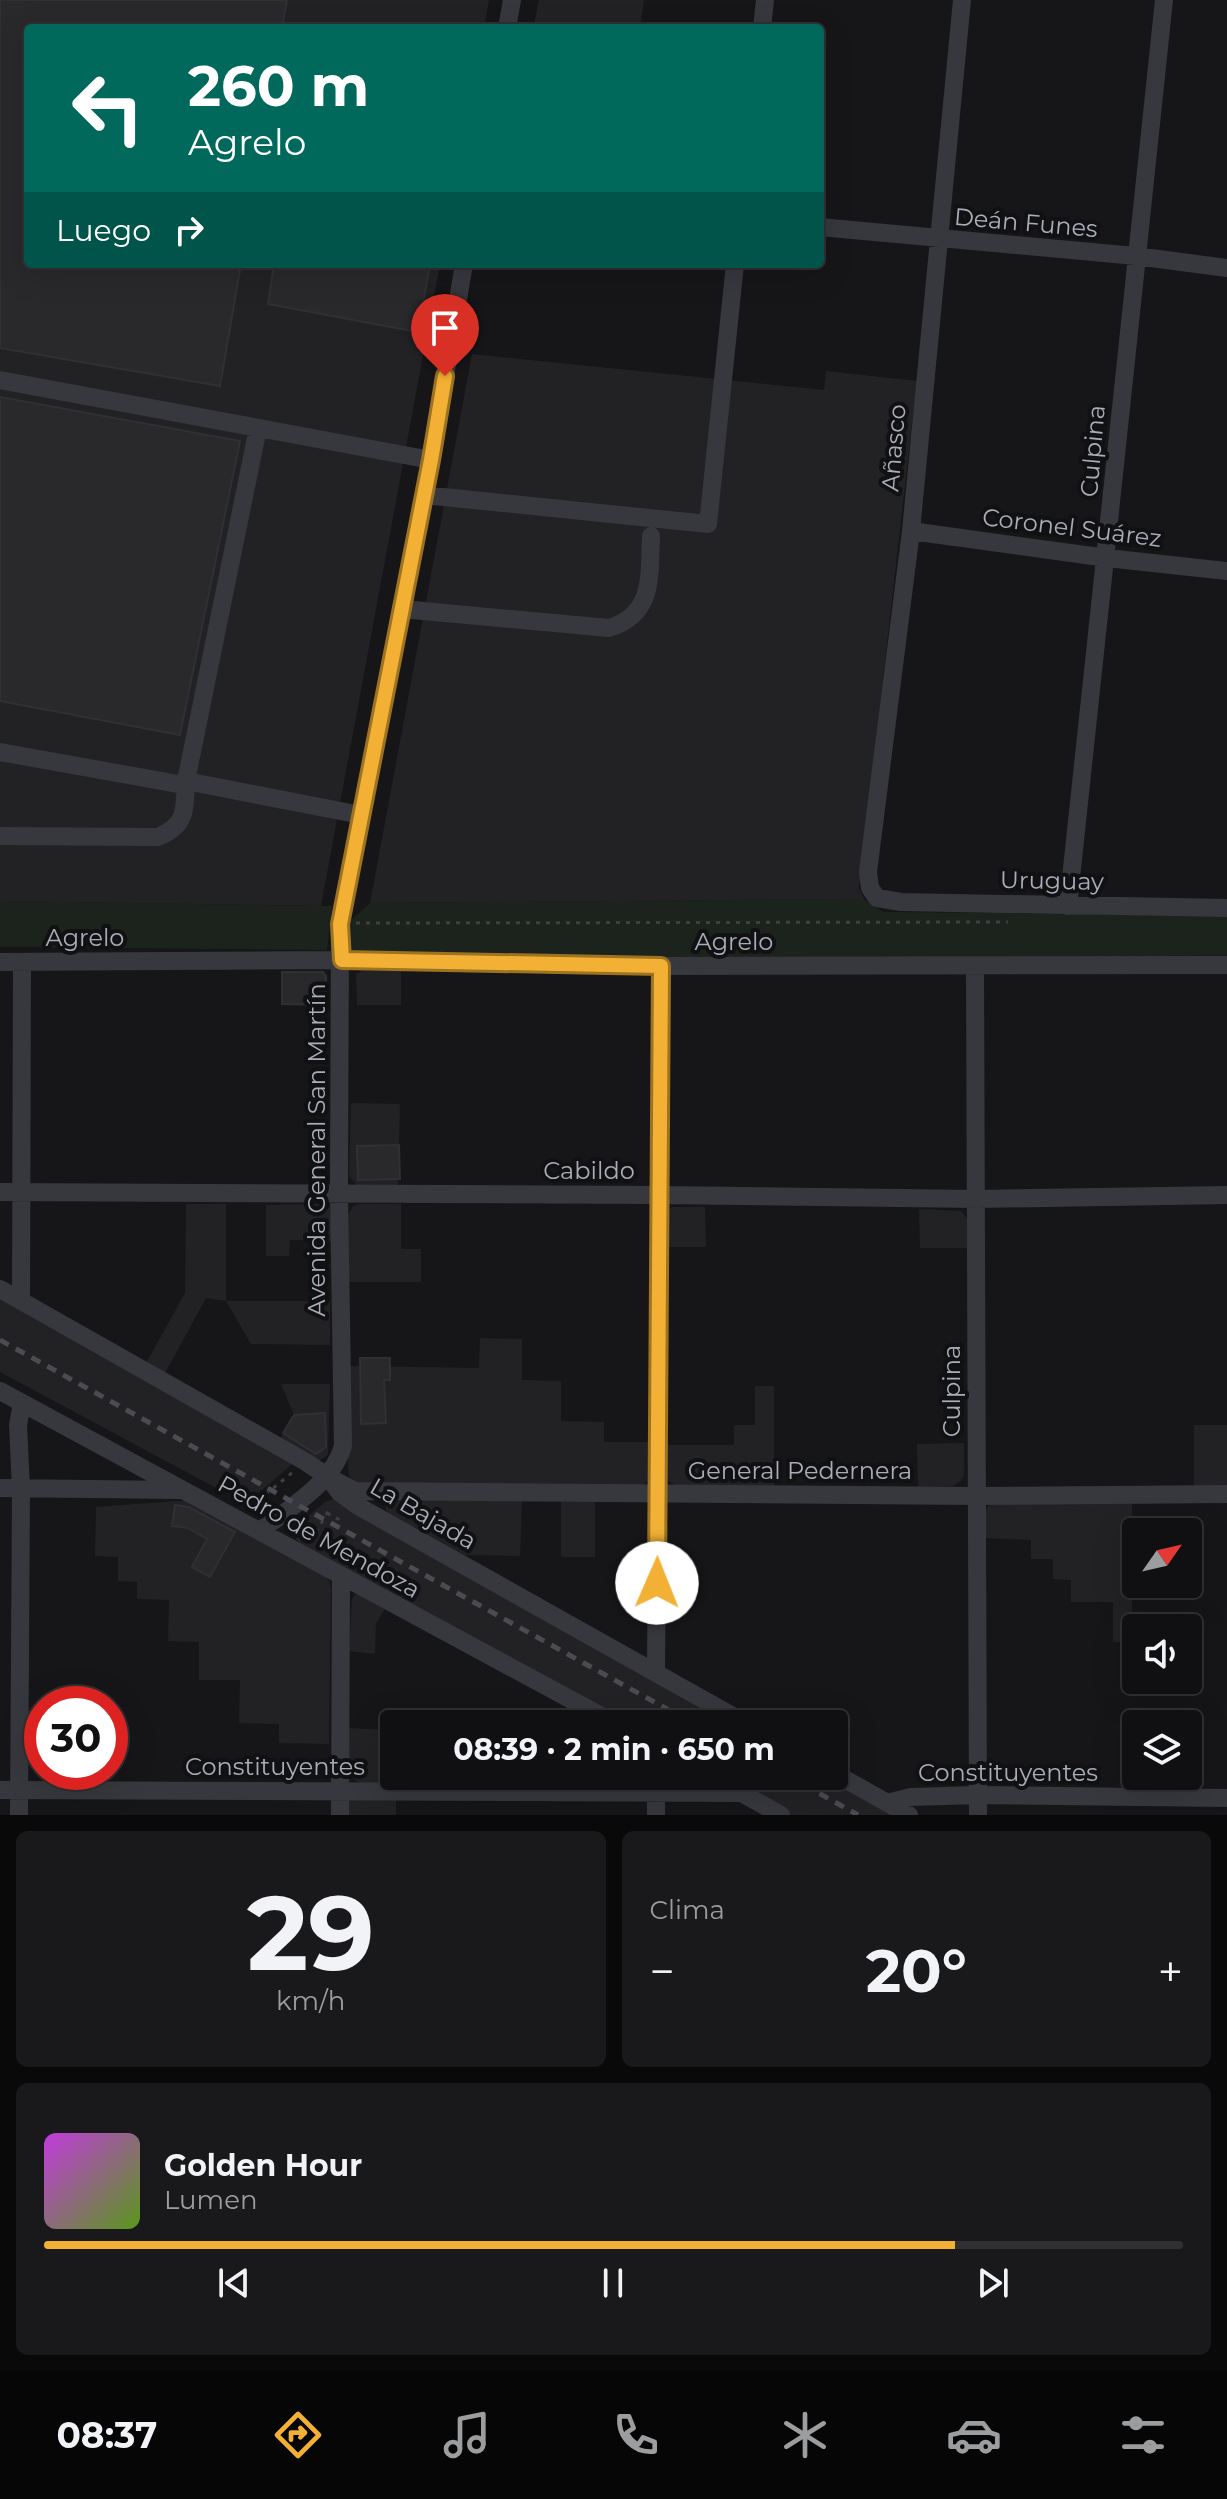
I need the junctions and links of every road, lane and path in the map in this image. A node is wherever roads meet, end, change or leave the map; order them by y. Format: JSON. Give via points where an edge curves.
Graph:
{"nodes":[{"id":1,"x":512,"y":0,"type":"edge"},
{"id":2,"x":765,"y":0,"type":"edge"},
{"id":3,"x":962,"y":0,"type":"edge"},
{"id":4,"x":1164,"y":0,"type":"edge"},
{"id":5,"x":508,"y":24,"type":"edge"},
{"id":6,"x":762,"y":24,"type":"edge"},
{"id":7,"x":824,"y":227,"type":"edge"},
{"id":8,"x":938,"y":240,"type":"junction"},
{"id":9,"x":1136,"y":256,"type":"junction"},
{"id":10,"x":463,"y":268,"type":"edge"},
{"id":11,"x":735,"y":268,"type":"edge"},
{"id":12,"x":1227,"y":268,"type":"edge"},
{"id":13,"x":0,"y":380,"type":"edge"},
{"id":14,"x":258,"y":428,"type":"junction"},
{"id":15,"x":431,"y":460,"type":"junction"},
{"id":16,"x":424,"y":495,"type":"junction"},
{"id":17,"x":911,"y":531,"type":"junction"},
{"id":18,"x":651,"y":536,"type":"dead end"},
{"id":19,"x":1107,"y":558,"type":"junction"},
{"id":20,"x":1227,"y":571,"type":"edge"},
{"id":21,"x":402,"y":609,"type":"junction"},
{"id":22,"x":0,"y":752,"type":"edge"},
{"id":23,"x":186,"y":781,"type":"junction"},
{"id":24,"x":361,"y":815,"type":"junction"},
{"id":25,"x":0,"y":836,"type":"edge"},
{"id":26,"x":877,"y":898,"type":"joint"},
{"id":27,"x":1068,"y":906,"type":"junction"},
{"id":28,"x":1227,"y":908,"type":"edge"},
{"id":29,"x":1012,"y":922,"type":"dead end"},
{"id":30,"x":348,"y":923,"type":"dead end"},
{"id":31,"x":342,"y":960,"type":"junction"},
{"id":32,"x":0,"y":962,"type":"edge"},
{"id":33,"x":22,"y":962,"type":"junction"},
{"id":34,"x":1227,"y":965,"type":"edge"},
{"id":35,"x":661,"y":966,"type":"junction"},
{"id":36,"x":975,"y":967,"type":"junction"},
{"id":37,"x":0,"y":1192,"type":"edge"},
{"id":38,"x":20,"y":1192,"type":"junction"},
{"id":39,"x":339,"y":1195,"type":"junction"},
{"id":40,"x":660,"y":1195,"type":"junction"},
{"id":41,"x":1227,"y":1195,"type":"edge"},
{"id":42,"x":977,"y":1199,"type":"junction"},
{"id":43,"x":0,"y":1289,"type":"edge"},
{"id":44,"x":21,"y":1300,"type":"junction"},
{"id":45,"x":0,"y":1391,"type":"edge"},
{"id":46,"x":22,"y":1403,"type":"junction"},
{"id":47,"x":306,"y":1462,"type":"junction"},
{"id":48,"x":328,"y":1477,"type":"junction"},
{"id":49,"x":0,"y":1488,"type":"edge"},
{"id":50,"x":21,"y":1489,"type":"junction"},
{"id":51,"x":185,"y":1491,"type":"junction"},
{"id":52,"x":340,"y":1493,"type":"junction"},
{"id":53,"x":657,"y":1494,"type":"junction"},
{"id":54,"x":1227,"y":1494,"type":"edge"},
{"id":55,"x":976,"y":1496,"type":"junction"},
{"id":56,"x":327,"y":1513,"type":"junction"},
{"id":57,"x":235,"y":1518,"type":"junction"},
{"id":58,"x":342,"y":1521,"type":"dead end"},
{"id":59,"x":260,"y":1531,"type":"junction"},
{"id":60,"x":315,"y":1531,"type":"junction"},
{"id":61,"x":326,"y":1537,"type":"dead end"},
{"id":62,"x":304,"y":1555,"type":"junction"},
{"id":63,"x":341,"y":1576,"type":"junction"},
{"id":64,"x":656,"y":1672,"type":"junction"},
{"id":65,"x":590,"y":1710,"type":"edge"},
{"id":66,"x":722,"y":1710,"type":"edge"},
{"id":67,"x":848,"y":1781,"type":"edge"},
{"id":68,"x":9,"y":1790,"type":"edge"},
{"id":69,"x":430,"y":1790,"type":"edge"},
{"id":70,"x":656,"y":1790,"type":"edge"},
{"id":71,"x":709,"y":1790,"type":"edge"},
{"id":72,"x":736,"y":1790,"type":"edge"},
{"id":73,"x":340,"y":1792,"type":"junction"},
{"id":74,"x":741,"y":1793,"type":"junction"},
{"id":75,"x":977,"y":1795,"type":"junction"},
{"id":76,"x":1227,"y":1798,"type":"edge"},
{"id":77,"x":887,"y":1803,"type":"junction"},
{"id":78,"x":19,"y":1815,"type":"edge"},
{"id":79,"x":340,"y":1815,"type":"edge"},
{"id":80,"x":656,"y":1815,"type":"edge"},
{"id":81,"x":781,"y":1815,"type":"edge"},
{"id":82,"x":909,"y":1815,"type":"edge"},
{"id":83,"x":978,"y":1815,"type":"edge"}],
"edges":[{"from":1,"to":5,"type":"street"},
{"from":2,"to":6,"type":"street"},
{"from":3,"to":8,"type":"street","name":"Añasco"},
{"from":4,"to":9,"type":"street","name":"Culpina"},
{"from":7,"to":8,"type":"street","name":"Deán Funes"},
{"from":8,"to":9,"type":"street","name":"Deán Funes"},
{"from":8,"to":17,"type":"street","name":"Añasco"},
{"from":9,"to":12,"type":"street","name":"Deán Funes"},
{"from":9,"to":19,"type":"street","name":"Culpina"},
{"from":10,"to":15,"type":"street","name":"Avenida General San Martín"},
{"from":11,"to":16,"type":"street","via":[[708,524]]},
{"from":13,"to":14,"type":"street"},
{"from":14,"to":15,"type":"street"},
{"from":14,"to":23,"type":"street"},
{"from":15,"to":16,"type":"street","name":"Avenida General San Martín"},
{"from":16,"to":21,"type":"street","name":"Avenida General San Martín"},
{"from":17,"to":19,"type":"street","name":"Coronel Suárez"},
{"from":17,"to":26,"type":"street","name":"Añasco","via":[[868,872]]},
{"from":18,"to":21,"type":"street","via":[[648,593],[632,616],[609,628]]},
{"from":19,"to":20,"type":"street","name":"Coronel Suárez"},
{"from":19,"to":27,"type":"street","name":"Culpina"},
{"from":21,"to":24,"type":"street","name":"Avenida General San Martín"},
{"from":22,"to":23,"type":"street","via":[[178,784]]},
{"from":23,"to":24,"type":"street"},
{"from":23,"to":25,"type":"street","via":[[183,819],[158,837]]},
{"from":24,"to":31,"type":"street","name":"Avenida General San Martín","via":[[340,924]]},
{"from":26,"to":27,"type":"street","name":"Uruguay"},
{"from":27,"to":28,"type":"street","name":"Uruguay"},
{"from":29,"to":30,"type":"path"},
{"from":31,"to":33,"type":"street","name":"Agrelo"},
{"from":31,"to":35,"type":"street","name":"Agrelo"},
{"from":31,"to":39,"type":"street","name":"Avenida General San Martín"},
{"from":32,"to":33,"type":"street","name":"Agrelo"},
{"from":33,"to":38,"type":"street"},
{"from":34,"to":36,"type":"street","name":"Agrelo"},
{"from":35,"to":36,"type":"street","name":"Agrelo"},
{"from":35,"to":40,"type":"street"},
{"from":36,"to":42,"type":"street","name":"Culpina"},
{"from":37,"to":38,"type":"street","name":"Cabildo"},
{"from":38,"to":39,"type":"street","name":"Cabildo"},
{"from":38,"to":44,"type":"street"},
{"from":39,"to":40,"type":"street","name":"Cabildo"},
{"from":39,"to":48,"type":"street","name":"Avenida General San Martín","via":[[343,1446]]},
{"from":40,"to":42,"type":"street","name":"Cabildo"},
{"from":40,"to":53,"type":"street"},
{"from":41,"to":42,"type":"street","name":"Cabildo"},
{"from":42,"to":55,"type":"street","name":"Culpina"},
{"from":43,"to":44,"type":"street","name":"La Bajada"},
{"from":44,"to":47,"type":"street","name":"La Bajada"},
{"from":45,"to":46,"type":"street","name":"Pedro de Mendoza"},
{"from":46,"to":50,"type":"street"},
{"from":46,"to":51,"type":"street","name":"Pedro de Mendoza"},
{"from":47,"to":48,"type":"street","name":"La Bajada"},
{"from":47,"to":57,"type":"path"},
{"from":48,"to":52,"type":"street","name":"La Bajada"},
{"from":48,"to":53,"type":"street","name":"General Pedernera","via":[[355,1491]]},
{"from":48,"to":59,"type":"street","name":"Avenida General San Martín"},
{"from":49,"to":50,"type":"street"},
{"from":50,"to":51,"type":"street"},
{"from":50,"to":68,"type":"street"},
{"from":51,"to":57,"type":"street","name":"Pedro de Mendoza"},
{"from":52,"to":56,"type":"path"},
{"from":52,"to":64,"type":"street","name":"La Bajada"},
{"from":53,"to":55,"type":"street","name":"General Pedernera"},
{"from":53,"to":64,"type":"street"},
{"from":54,"to":55,"type":"street","name":"General Pedernera"},
{"from":55,"to":75,"type":"street","name":"Culpina"},
{"from":56,"to":58,"type":"path"},
{"from":56,"to":60,"type":"path"},
{"from":57,"to":59,"type":"street","name":"Pedro de Mendoza"},
{"from":59,"to":62,"type":"street","name":"Pedro de Mendoza"},
{"from":60,"to":61,"type":"path"},
{"from":60,"to":62,"type":"path"},
{"from":62,"to":63,"type":"street","name":"Pedro de Mendoza"},
{"from":63,"to":65,"type":"street","name":"Pedro de Mendoza"},
{"from":63,"to":73,"type":"street"},
{"from":64,"to":66,"type":"street","name":"La Bajada"},
{"from":67,"to":77,"type":"street"},
{"from":68,"to":73,"type":"street","name":"Constituyentes"},
{"from":68,"to":78,"type":"street"},
{"from":69,"to":73,"type":"street","name":"Constituyentes"},
{"from":70,"to":80,"type":"street"},
{"from":71,"to":74,"type":"street","name":"Constituyentes"},
{"from":72,"to":74,"type":"street"},
{"from":73,"to":79,"type":"street"},
{"from":74,"to":81,"type":"street"},
{"from":75,"to":76,"type":"street","name":"Constituyentes"},
{"from":75,"to":77,"type":"street","name":"Constituyentes"},
{"from":75,"to":83,"type":"street","name":"Culpina"},
{"from":77,"to":82,"type":"street"}]}
